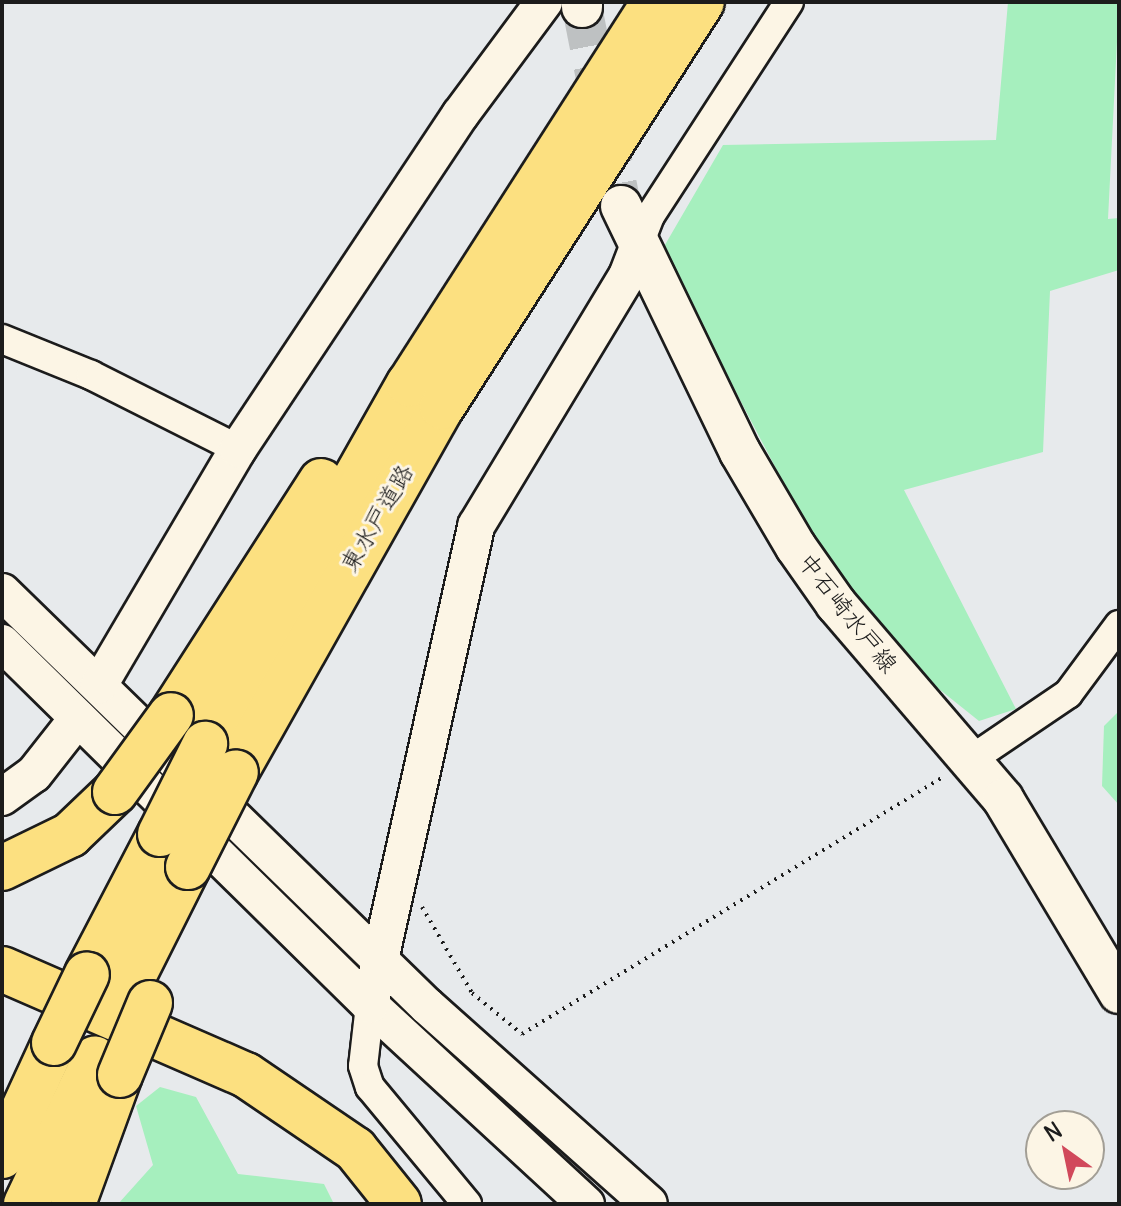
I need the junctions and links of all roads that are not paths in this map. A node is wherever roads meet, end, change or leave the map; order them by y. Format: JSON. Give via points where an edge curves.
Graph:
{"nodes":[{"id":1,"x":654,"y":2,"type":"edge"},
{"id":2,"x":702,"y":2,"type":"edge"},
{"id":3,"x":789,"y":2,"type":"edge"},
{"id":4,"x":569,"y":4,"type":"edge"},
{"id":5,"x":590,"y":97,"type":"junction"},
{"id":6,"x":621,"y":206,"type":"tunnel mouth"},
{"id":7,"x":638,"y":247,"type":"junction"},
{"id":8,"x":2,"y":339,"type":"edge"},
{"id":9,"x":238,"y":449,"type":"junction"},
{"id":10,"x":2,"y":592,"type":"edge"},
{"id":11,"x":1119,"y":625,"type":"edge"},
{"id":12,"x":2,"y":643,"type":"edge"},
{"id":13,"x":99,"y":685,"type":"junction"},
{"id":14,"x":78,"y":718,"type":"junction"},
{"id":15,"x":972,"y":759,"type":"junction"},
{"id":16,"x":229,"y":768,"type":"junction"},
{"id":17,"x":2,"y":797,"type":"edge"},
{"id":18,"x":2,"y":868,"type":"edge"},
{"id":19,"x":379,"y":960,"type":"junction"},
{"id":20,"x":2,"y":969,"type":"edge"},
{"id":21,"x":121,"y":989,"type":"junction"},
{"id":22,"x":2,"y":992,"type":"edge"},
{"id":23,"x":1119,"y":993,"type":"edge"},
{"id":24,"x":370,"y":1005,"type":"junction"},
{"id":25,"x":108,"y":1067,"type":"junction"},
{"id":26,"x":2,"y":1156,"type":"edge"},
{"id":27,"x":26,"y":1204,"type":"edge"},
{"id":28,"x":73,"y":1204,"type":"edge"},
{"id":29,"x":372,"y":1204,"type":"edge"},
{"id":30,"x":399,"y":1204,"type":"edge"},
{"id":31,"x":467,"y":1204,"type":"edge"},
{"id":32,"x":586,"y":1204,"type":"edge"},
{"id":33,"x":649,"y":1204,"type":"edge"}],
"edges":[{"from":1,"to":5,"type":"highway","name":"東水戸道路"},
{"from":2,"to":16,"type":"highway","name":"東水戸道路","via":[[616,129]]},
{"from":3,"to":7,"type":"street","via":[[650,216]]},
{"from":4,"to":9,"type":"street","via":[[468,103]]},
{"from":5,"to":16,"type":"highway","name":"東水戸道路","via":[[409,384]]},
{"from":5,"to":18,"type":"highway","bridge":true,"via":[[394,369],[171,715],[115,792],[70,835]]},
{"from":6,"to":7,"type":"main road","name":"中石崎水戸線"},
{"from":7,"to":15,"type":"main road","name":"中石崎水戸線","via":[[660,278],[740,452],[796,547],[836,604]]},
{"from":7,"to":19,"type":"street","via":[[627,276],[476,526]]},
{"from":8,"to":9,"type":"street","via":[[91,375]]},
{"from":9,"to":13,"type":"street"},
{"from":10,"to":13,"type":"street"},
{"from":11,"to":15,"type":"street","via":[[1068,694]]},
{"from":12,"to":14,"type":"street"},
{"from":13,"to":19,"type":"street"},
{"from":14,"to":17,"type":"street","via":[[34,774]]},
{"from":14,"to":24,"type":"street"},
{"from":15,"to":23,"type":"main road","name":"中石崎水戸線","via":[[1021,825]]},
{"from":16,"to":21,"type":"highway","via":[[196,873]]},
{"from":16,"to":21,"type":"highway","name":"東水戸道路","bridge":true,"via":[[160,834]]},
{"from":19,"to":24,"type":"street"},
{"from":19,"to":33,"type":"street"},
{"from":20,"to":30,"type":"highway","via":[[246,1075],[355,1149]]},
{"from":21,"to":25,"type":"highway","bridge":true},
{"from":21,"to":26,"type":"highway","name":"東水戸道路","bridge":true,"via":[[54,1043]]},
{"from":22,"to":29,"type":"highway","via":[[235,1094],[311,1142]]},
{"from":24,"to":31,"type":"street","via":[[363,1066],[370,1087]]},
{"from":24,"to":32,"type":"street"},
{"from":25,"to":27,"type":"highway"},
{"from":25,"to":28,"type":"highway"}]}
